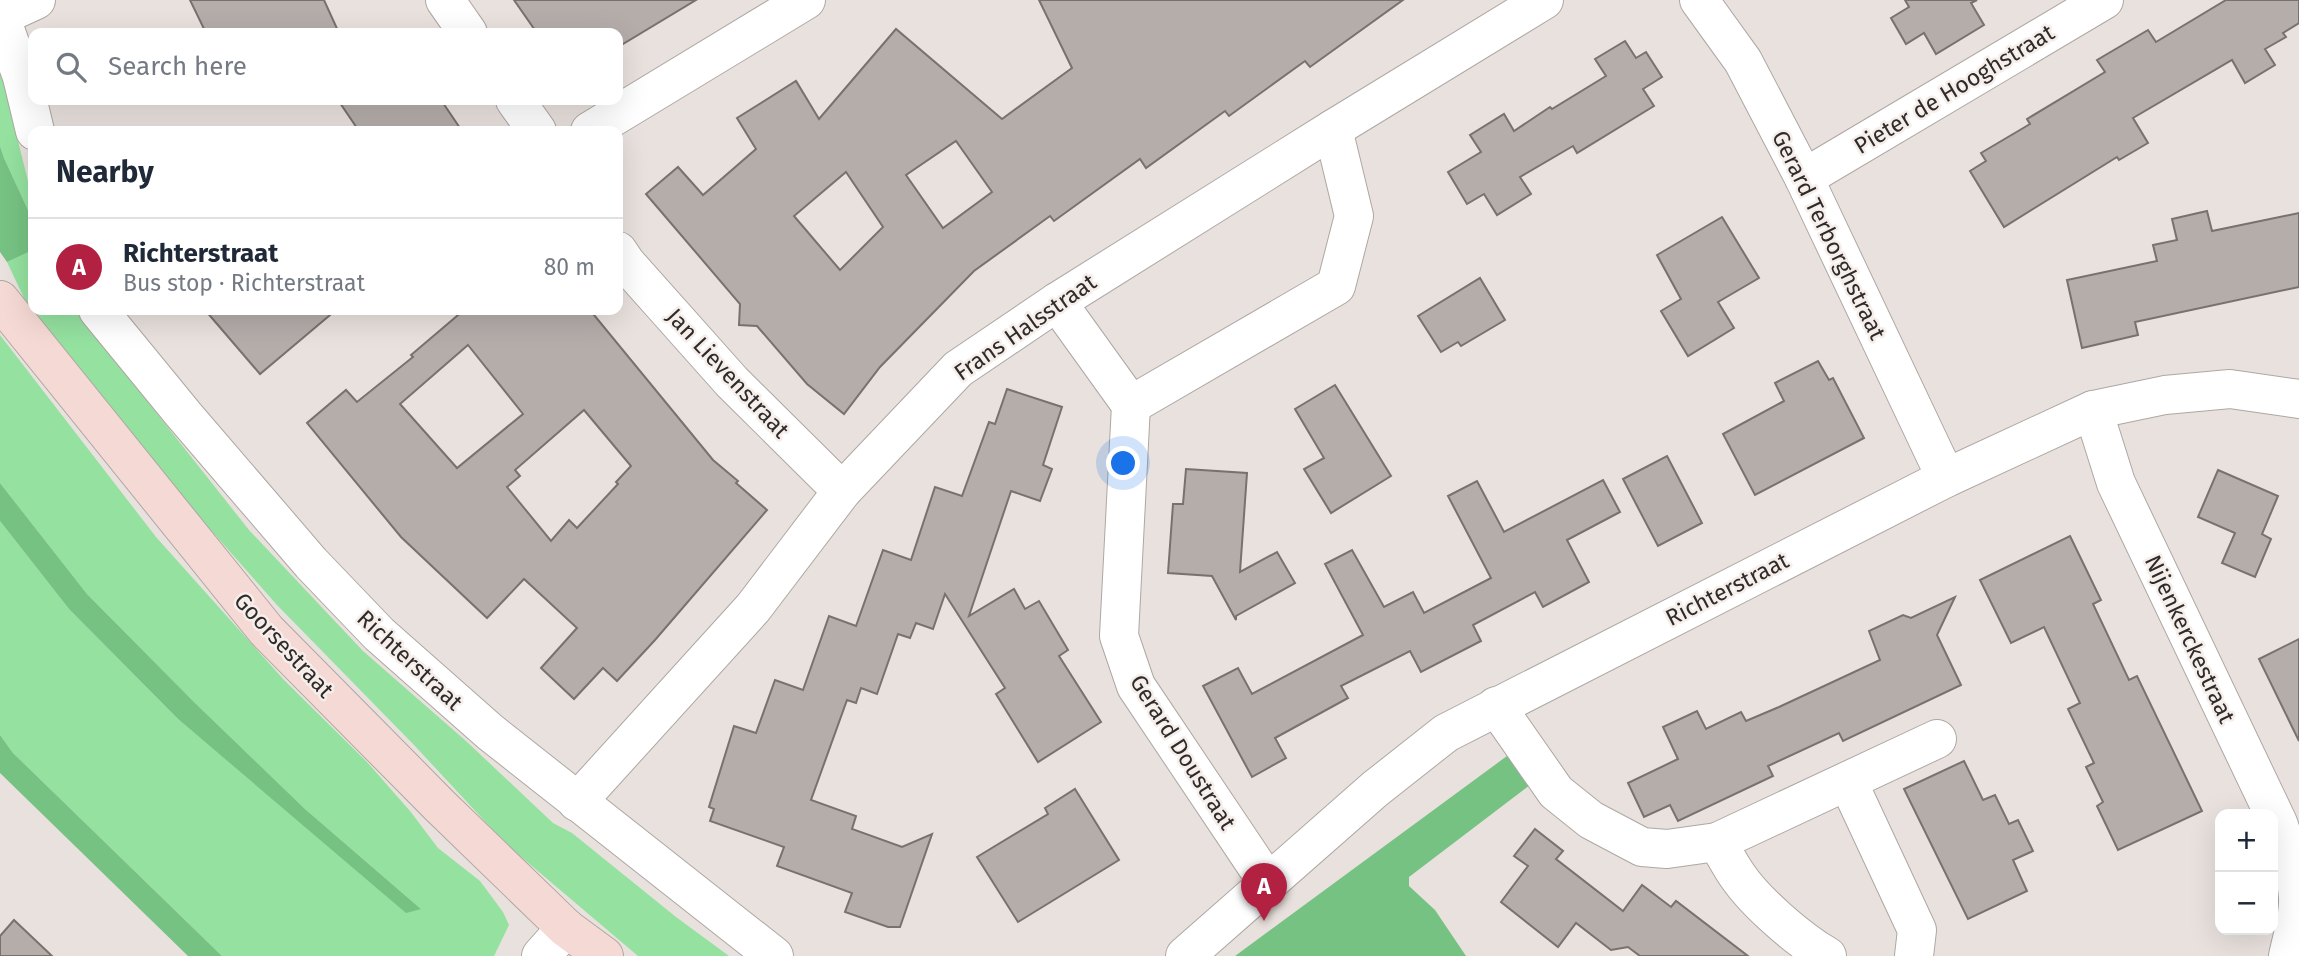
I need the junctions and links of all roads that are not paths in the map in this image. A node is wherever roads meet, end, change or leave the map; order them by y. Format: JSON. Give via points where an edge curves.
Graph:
{"nodes":[{"id":1,"x":36,"y":0,"type":"edge"},
{"id":2,"x":445,"y":0,"type":"edge"},
{"id":3,"x":806,"y":0,"type":"edge"},
{"id":4,"x":1544,"y":0,"type":"edge"},
{"id":5,"x":1699,"y":0,"type":"edge"},
{"id":6,"x":2105,"y":0,"type":"edge"},
{"id":7,"x":0,"y":16,"type":"edge"},
{"id":8,"x":465,"y":28,"type":"edge"},
{"id":9,"x":28,"y":102,"type":"edge"},
{"id":10,"x":29,"y":105,"type":"edge"},
{"id":11,"x":518,"y":105,"type":"edge"},
{"id":12,"x":34,"y":126,"type":"edge"},
{"id":13,"x":533,"y":126,"type":"edge"},
{"id":14,"x":598,"y":126,"type":"edge"},
{"id":15,"x":1333,"y":129,"type":"junction"},
{"id":16,"x":1804,"y":178,"type":"junction"},
{"id":17,"x":623,"y":258,"type":"edge"},
{"id":18,"x":0,"y":300,"type":"edge"},
{"id":19,"x":1058,"y":302,"type":"junction"},
{"id":20,"x":102,"y":315,"type":"edge"},
{"id":21,"x":2299,"y":399,"type":"edge"},
{"id":22,"x":1131,"y":405,"type":"junction"},
{"id":23,"x":2093,"y":410,"type":"junction"},
{"id":24,"x":1946,"y":478,"type":"junction"},
{"id":25,"x":842,"y":491,"type":"junction"},
{"id":26,"x":1496,"y":706,"type":"junction"},
{"id":27,"x":1937,"y":739,"type":"dead end"},
{"id":28,"x":1848,"y":782,"type":"junction"},
{"id":29,"x":577,"y":802,"type":"junction"},
{"id":30,"x":1717,"y":842,"type":"junction"},
{"id":31,"x":2296,"y":866,"type":"edge"},
{"id":32,"x":1268,"y":883,"type":"junction"},
{"id":33,"x":566,"y":928,"type":"junction"},
{"id":34,"x":541,"y":956,"type":"edge"},
{"id":35,"x":604,"y":956,"type":"edge"},
{"id":36,"x":774,"y":956,"type":"edge"},
{"id":37,"x":1185,"y":956,"type":"edge"},
{"id":38,"x":1827,"y":956,"type":"edge"},
{"id":39,"x":1914,"y":956,"type":"edge"},
{"id":40,"x":2288,"y":956,"type":"edge"}],
"edges":[{"from":1,"to":7,"type":"street"},
{"from":2,"to":8,"type":"street"},
{"from":3,"to":14,"type":"street"},
{"from":4,"to":15,"type":"street","name":"Frans Halsstraat"},
{"from":5,"to":16,"type":"street","name":"Gerard Terborghstraat","via":[[1744,61]]},
{"from":6,"to":16,"type":"street","name":"Pieter de Hooghstraat"},
{"from":7,"to":9,"type":"street"},
{"from":10,"to":12,"type":"street"},
{"from":11,"to":13,"type":"street"},
{"from":15,"to":19,"type":"street","name":"Frans Halsstraat"},
{"from":15,"to":22,"type":"street","via":[[1354,216],[1336,286]]},
{"from":16,"to":24,"type":"street","name":"Gerard Terborghstraat"},
{"from":17,"to":25,"type":"street","name":"Jan Lievenstraat","via":[[732,382]]},
{"from":18,"to":33,"type":"main road","name":"Goorsestraat","via":[[266,630]]},
{"from":19,"to":22,"type":"street"},
{"from":19,"to":25,"type":"street","name":"Frans Halsstraat","via":[[958,369]]},
{"from":20,"to":29,"type":"street","name":"Richterstraat","via":[[311,564],[379,634]]},
{"from":21,"to":23,"type":"street","name":"Richterstraat","via":[[2230,388]]},
{"from":22,"to":32,"type":"street","name":"Gerard Doustraat","via":[[1119,636],[1136,686]]},
{"from":23,"to":24,"type":"street","name":"Richterstraat"},
{"from":23,"to":31,"type":"street","name":"Nijenkerckestraat","via":[[2116,483]]},
{"from":24,"to":26,"type":"street","name":"Richterstraat"},
{"from":25,"to":29,"type":"street","name":"Frans Halsstraat","via":[[753,608]]},
{"from":26,"to":30,"type":"street","via":[[1556,792],[1591,820],[1642,848]]},
{"from":26,"to":32,"type":"street","name":"Richterstraat","via":[[1417,755]]},
{"from":27,"to":28,"type":"street"},
{"from":28,"to":30,"type":"street"},
{"from":28,"to":39,"type":"street","via":[[1917,930]]},
{"from":29,"to":36,"type":"street","name":"Richterstraat"},
{"from":30,"to":38,"type":"street","via":[[1738,877],[1769,910]]},
{"from":31,"to":40,"type":"street","name":"Nijenkerckestraat","via":[[2296,923]]},
{"from":32,"to":37,"type":"street","name":"Richterstraat"},
{"from":33,"to":34,"type":"street"},
{"from":33,"to":35,"type":"main road","name":"Goorsestraat"}]}
